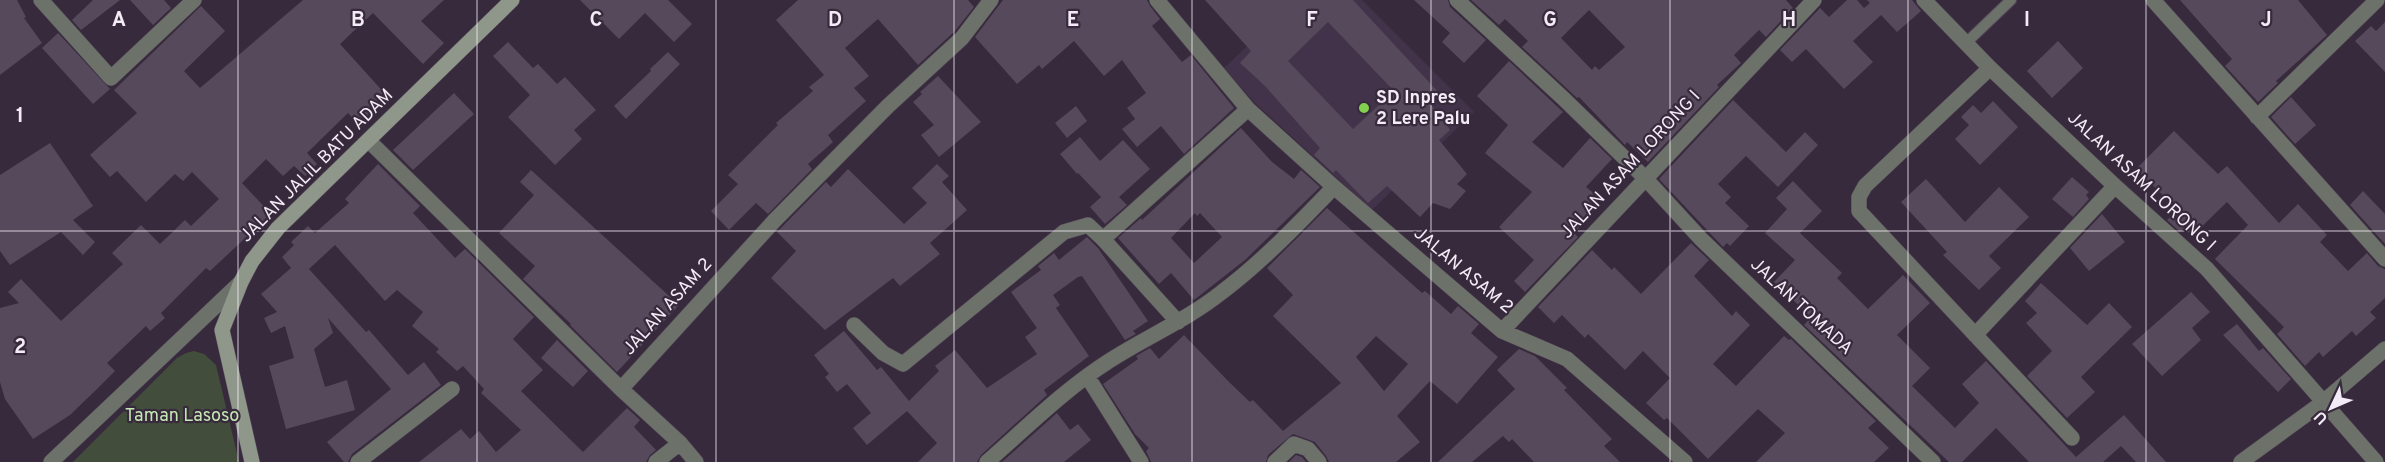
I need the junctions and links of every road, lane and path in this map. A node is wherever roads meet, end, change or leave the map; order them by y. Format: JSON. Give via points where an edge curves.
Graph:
{"nodes":[{"id":1,"x":41,"y":0,"type":"edge"},
{"id":2,"x":194,"y":0,"type":"edge"},
{"id":3,"x":512,"y":0,"type":"edge"},
{"id":4,"x":991,"y":0,"type":"edge"},
{"id":5,"x":1157,"y":0,"type":"edge"},
{"id":6,"x":1457,"y":0,"type":"edge"},
{"id":7,"x":1814,"y":0,"type":"edge"},
{"id":8,"x":1924,"y":0,"type":"edge"},
{"id":9,"x":2011,"y":0,"type":"edge"},
{"id":10,"x":2153,"y":0,"type":"edge"},
{"id":11,"x":2377,"y":0,"type":"edge"},
{"id":12,"x":1966,"y":43,"type":"junction"},
{"id":13,"x":1990,"y":68,"type":"junction"},
{"id":14,"x":1248,"y":109,"type":"junction"},
{"id":15,"x":2257,"y":117,"type":"junction"},
{"id":16,"x":369,"y":141,"type":"junction"},
{"id":17,"x":1645,"y":178,"type":"junction"},
{"id":18,"x":2115,"y":186,"type":"junction"},
{"id":19,"x":1334,"y":187,"type":"junction"},
{"id":20,"x":1103,"y":239,"type":"junction"},
{"id":21,"x":2385,"y":259,"type":"edge"},
{"id":22,"x":241,"y":282,"type":"junction"},
{"id":23,"x":1178,"y":322,"type":"junction"},
{"id":24,"x":854,"y":325,"type":"dead end"},
{"id":25,"x":1502,"y":331,"type":"junction"},
{"id":26,"x":1975,"y":334,"type":"junction"},
{"id":27,"x":2385,"y":349,"type":"edge"},
{"id":28,"x":1087,"y":376,"type":"junction"},
{"id":29,"x":452,"y":389,"type":"dead end"},
{"id":30,"x":621,"y":389,"type":"junction"},
{"id":31,"x":2322,"y":403,"type":"junction"},
{"id":32,"x":2072,"y":438,"type":"dead end"},
{"id":33,"x":680,"y":443,"type":"junction"},
{"id":34,"x":51,"y":462,"type":"edge"},
{"id":35,"x":252,"y":462,"type":"edge"},
{"id":36,"x":358,"y":462,"type":"edge"},
{"id":37,"x":657,"y":462,"type":"edge"},
{"id":38,"x":696,"y":462,"type":"edge"},
{"id":39,"x":987,"y":462,"type":"edge"},
{"id":40,"x":1141,"y":462,"type":"edge"},
{"id":41,"x":1275,"y":462,"type":"edge"},
{"id":42,"x":1319,"y":462,"type":"edge"},
{"id":43,"x":1685,"y":462,"type":"edge"},
{"id":44,"x":1933,"y":462,"type":"edge"},
{"id":45,"x":2241,"y":462,"type":"edge"},
{"id":46,"x":2376,"y":462,"type":"edge"}],
"edges":[{"from":1,"to":2,"type":"street","via":[[111,78]]},
{"from":3,"to":16,"type":"street","name":"JALAN JALIL BATU ADAM"},
{"from":4,"to":30,"type":"street","name":"JALAN ASAM 2","via":[[962,38],[775,220]]},
{"from":5,"to":14,"type":"street","name":"JALAN ASAM 2"},
{"from":6,"to":17,"type":"street","name":"JALAN TOMADA"},
{"from":7,"to":17,"type":"street","name":"JALAN ASAM LORONG I"},
{"from":8,"to":12,"type":"street","name":"JALAN ASAM LORONG I"},
{"from":9,"to":12,"type":"lane"},
{"from":10,"to":15,"type":"street"},
{"from":11,"to":15,"type":"street"},
{"from":12,"to":13,"type":"street","name":"JALAN ASAM LORONG I"},
{"from":13,"to":18,"type":"street","name":"JALAN ASAM LORONG I"},
{"from":13,"to":26,"type":"street","via":[[1865,186],[1858,203],[1861,216]]},
{"from":14,"to":19,"type":"street","name":"JALAN ASAM 2"},
{"from":14,"to":20,"type":"street"},
{"from":15,"to":21,"type":"street"},
{"from":16,"to":22,"type":"street","name":"JALAN JALIL BATU ADAM","via":[[278,228]]},
{"from":16,"to":30,"type":"street"},
{"from":17,"to":25,"type":"street","name":"JALAN ASAM LORONG I"},
{"from":17,"to":44,"type":"street","name":"JALAN TOMADA","via":[[1701,239]]},
{"from":18,"to":26,"type":"street"},
{"from":18,"to":31,"type":"street","name":"JALAN ASAM LORONG I","via":[[2207,269]]},
{"from":19,"to":23,"type":"street","via":[[1275,248],[1221,293]]},
{"from":19,"to":25,"type":"street","name":"JALAN ASAM 2"},
{"from":20,"to":23,"type":"street"},
{"from":20,"to":24,"type":"street","via":[[1088,225],[1064,232],[903,364],[883,353]]},
{"from":22,"to":34,"type":"street","name":"JALAN JALIL BATU ADAM"},
{"from":22,"to":35,"type":"street","via":[[222,330]]},
{"from":23,"to":28,"type":"street"},
{"from":25,"to":43,"type":"street","name":"JALAN ASAM 2","via":[[1567,359]]},
{"from":26,"to":32,"type":"street"},
{"from":27,"to":31,"type":"street"},
{"from":28,"to":39,"type":"street"},
{"from":28,"to":40,"type":"street"},
{"from":29,"to":36,"type":"street"},
{"from":30,"to":33,"type":"street"},
{"from":31,"to":45,"type":"street"},
{"from":31,"to":46,"type":"street","name":"JALAN ASAM LORONG I"},
{"from":33,"to":37,"type":"street"},
{"from":33,"to":38,"type":"street"},
{"from":41,"to":42,"type":"street","via":[[1294,444],[1308,449]]}]}
